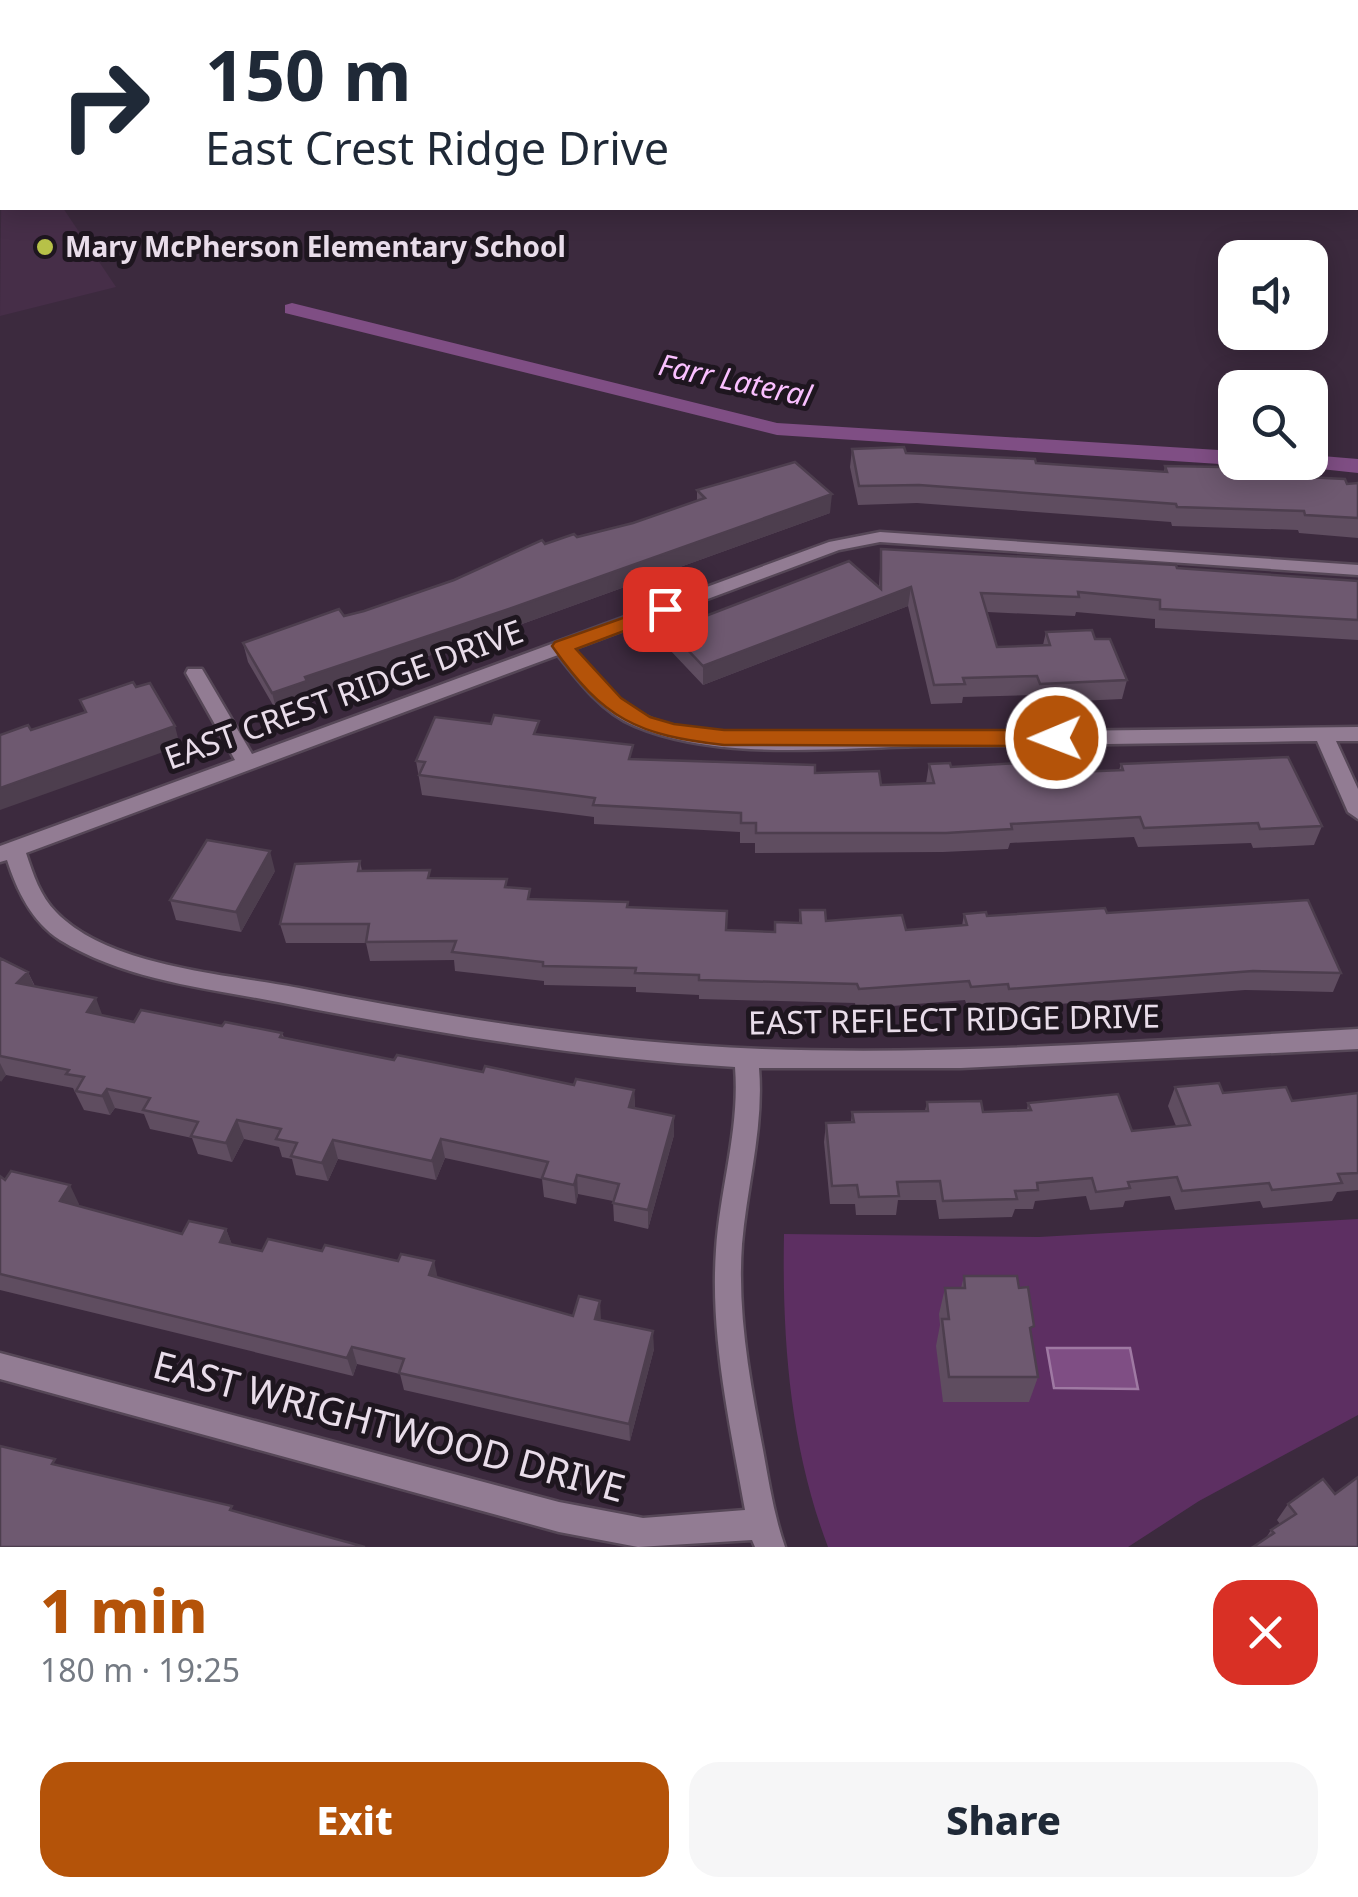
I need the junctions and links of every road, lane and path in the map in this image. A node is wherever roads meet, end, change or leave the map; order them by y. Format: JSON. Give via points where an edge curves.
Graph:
{"nodes":[{"id":1,"x":1358,"y":570,"type":"edge"},
{"id":2,"x":562,"y":646,"type":"junction"},
{"id":3,"x":195,"y":673,"type":"dead end"},
{"id":4,"x":1358,"y":734,"type":"edge"},
{"id":5,"x":1324,"y":735,"type":"junction"},
{"id":6,"x":246,"y":763,"type":"junction"},
{"id":7,"x":1358,"y":812,"type":"edge"},
{"id":8,"x":7,"y":851,"type":"edge"},
{"id":9,"x":1358,"y":1040,"type":"edge"},
{"id":10,"x":746,"y":1057,"type":"junction"},
{"id":11,"x":0,"y":1366,"type":"edge"},
{"id":12,"x":766,"y":1536,"type":"edge"}],
"edges":[{"from":1,"to":2,"type":"street","name":"EAST CREST RIDGE DRIVE","via":[[880,537],[835,546]]},
{"from":2,"to":5,"type":"street","via":[[613,704],[642,722],[724,738]]},
{"from":2,"to":6,"type":"street","name":"EAST CREST RIDGE DRIVE"},
{"from":3,"to":6,"type":"street"},
{"from":4,"to":5,"type":"street"},
{"from":5,"to":7,"type":"street"},
{"from":6,"to":8,"type":"street","name":"EAST CREST RIDGE DRIVE"},
{"from":8,"to":10,"type":"street","name":"EAST REFLECT RIDGE DRIVE","via":[[36,904],[67,934],[120,960],[520,1035]]},
{"from":9,"to":10,"type":"street","name":"EAST REFLECT RIDGE DRIVE","via":[[1053,1055]]},
{"from":10,"to":12,"type":"street","via":[[751,1100],[729,1250],[733,1353]]},
{"from":11,"to":12,"type":"street","name":"EAST WRIGHTWOOD DRIVE","via":[[559,1518],[643,1533]]}]}
